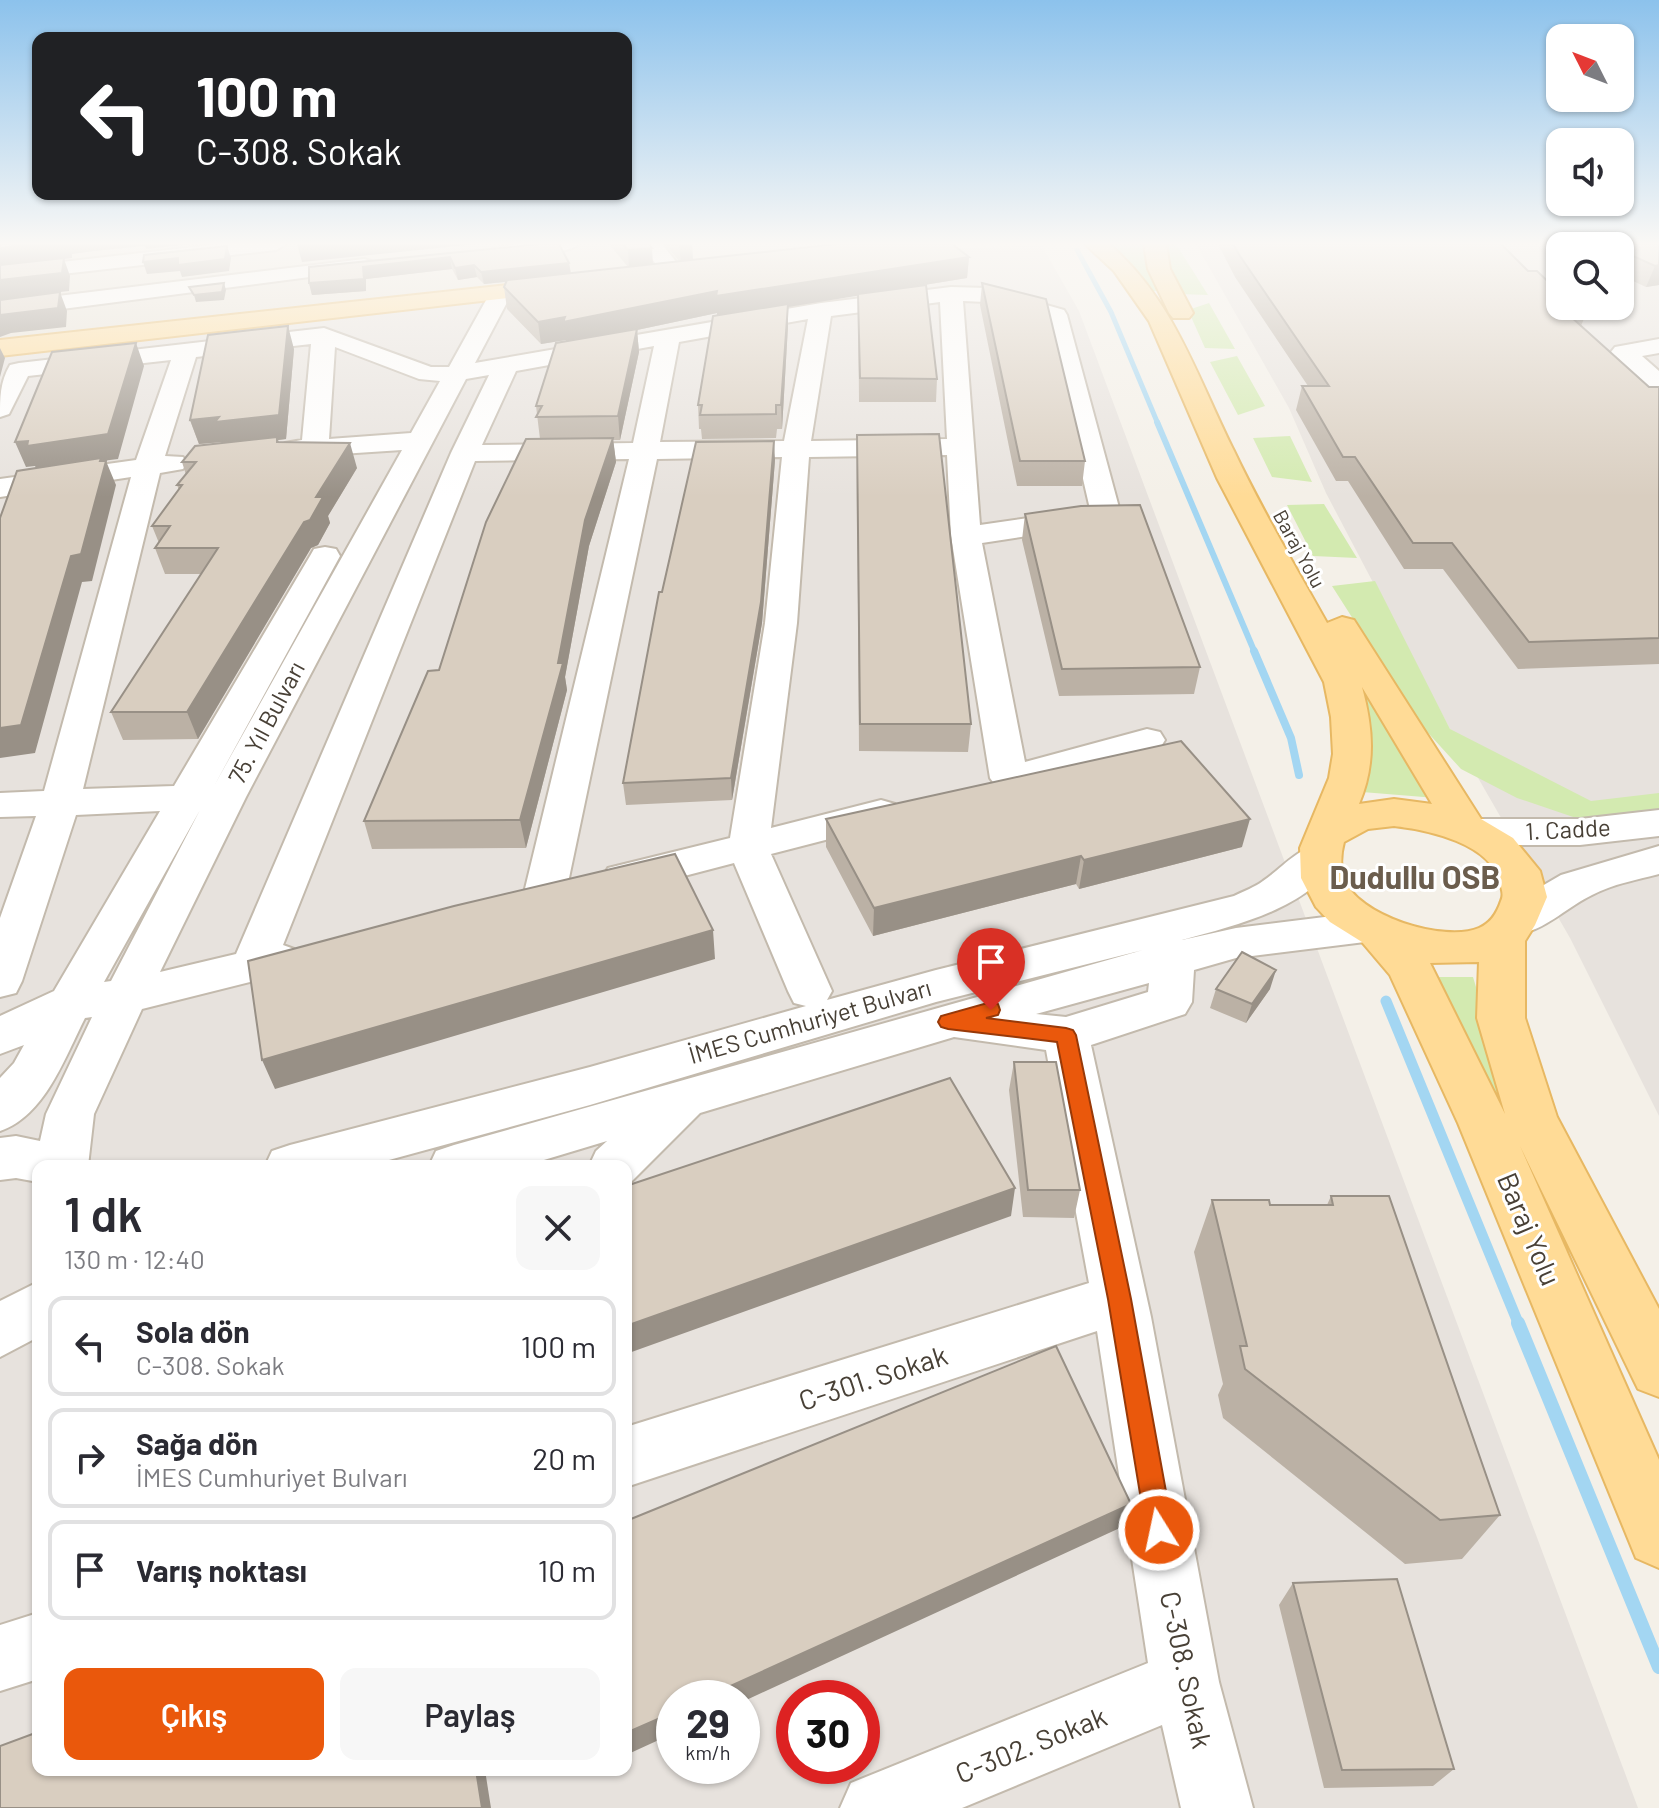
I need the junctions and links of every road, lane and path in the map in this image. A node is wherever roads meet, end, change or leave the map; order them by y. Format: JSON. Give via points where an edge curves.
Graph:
{"nodes":[{"id":1,"x":172,"y":328,"type":"edge"},
{"id":2,"x":458,"y":328,"type":"edge"},
{"id":3,"x":475,"y":328,"type":"edge"},
{"id":4,"x":713,"y":328,"type":"edge"},
{"id":5,"x":818,"y":328,"type":"edge"},
{"id":6,"x":953,"y":328,"type":"edge"},
{"id":7,"x":1059,"y":328,"type":"edge"},
{"id":8,"x":1164,"y":328,"type":"edge"},
{"id":9,"x":1187,"y":328,"type":"edge"},
{"id":10,"x":324,"y":335,"type":"junction"},
{"id":11,"x":668,"y":336,"type":"junction"},
{"id":12,"x":1659,"y":346,"type":"edge"},
{"id":13,"x":0,"y":348,"type":"edge"},
{"id":14,"x":186,"y":351,"type":"junction"},
{"id":15,"x":507,"y":364,"type":"junction"},
{"id":16,"x":442,"y":374,"type":"junction"},
{"id":17,"x":1659,"y":384,"type":"edge"},
{"id":18,"x":0,"y":409,"type":"edge"},
{"id":19,"x":404,"y":442,"type":"junction"},
{"id":20,"x":315,"y":446,"type":"junction"},
{"id":21,"x":960,"y":447,"type":"junction"},
{"id":22,"x":796,"y":450,"type":"junction"},
{"id":23,"x":645,"y":451,"type":"junction"},
{"id":24,"x":270,"y":452,"type":"edge"},
{"id":25,"x":465,"y":453,"type":"junction"},
{"id":26,"x":194,"y":460,"type":"edge"},
{"id":27,"x":148,"y":466,"type":"junction"},
{"id":28,"x":0,"y":488,"type":"edge"},
{"id":29,"x":966,"y":536,"type":"junction"},
{"id":30,"x":1147,"y":740,"type":"dead end"},
{"id":31,"x":227,"y":797,"type":"junction"},
{"id":32,"x":188,"y":798,"type":"junction"},
{"id":33,"x":60,"y":803,"type":"junction"},
{"id":34,"x":917,"y":803,"type":"edge"},
{"id":35,"x":0,"y":805,"type":"edge"},
{"id":36,"x":1659,"y":823,"type":"edge"},
{"id":37,"x":1471,"y":829,"type":"junction"},
{"id":38,"x":1324,"y":845,"type":"junction"},
{"id":39,"x":748,"y":848,"type":"junction"},
{"id":40,"x":1659,"y":860,"type":"edge"},
{"id":41,"x":1509,"y":929,"type":"junction"},
{"id":42,"x":1372,"y":930,"type":"junction"},
{"id":43,"x":1163,"y":947,"type":"junction"},
{"id":44,"x":315,"y":952,"type":"edge"},
{"id":45,"x":253,"y":966,"type":"junction"},
{"id":46,"x":0,"y":981,"type":"edge"},
{"id":47,"x":810,"y":991,"type":"junction"},
{"id":48,"x":127,"y":996,"type":"junction"},
{"id":49,"x":70,"y":1003,"type":"junction"},
{"id":50,"x":948,"y":1022,"type":"junction"},
{"id":51,"x":863,"y":1027,"type":"junction"},
{"id":52,"x":1066,"y":1035,"type":"junction"},
{"id":53,"x":0,"y":1036,"type":"edge"},
{"id":54,"x":684,"y":1077,"type":"junction"},
{"id":55,"x":0,"y":1111,"type":"edge"},
{"id":56,"x":0,"y":1159,"type":"edge"},
{"id":57,"x":33,"y":1160,"type":"edge"},
{"id":58,"x":63,"y":1160,"type":"edge"},
{"id":59,"x":317,"y":1160,"type":"edge"},
{"id":60,"x":470,"y":1160,"type":"edge"},
{"id":61,"x":619,"y":1160,"type":"edge"},
{"id":62,"x":1119,"y":1299,"type":"junction"},
{"id":63,"x":1659,"y":1369,"type":"edge"},
{"id":64,"x":632,"y":1455,"type":"edge"},
{"id":65,"x":1659,"y":1535,"type":"edge"},
{"id":66,"x":32,"y":1648,"type":"edge"},
{"id":67,"x":0,"y":1658,"type":"edge"},
{"id":68,"x":1185,"y":1682,"type":"junction"},
{"id":69,"x":876,"y":1808,"type":"edge"},
{"id":70,"x":1217,"y":1808,"type":"edge"}],
"edges":[{"from":1,"to":13,"type":"main road"},
{"from":2,"to":16,"type":"street","name":"75. Yıl Bulvarı"},
{"from":3,"to":16,"type":"street","name":"75. Yıl Bulvarı"},
{"from":4,"to":11,"type":"street"},
{"from":5,"to":22,"type":"street"},
{"from":6,"to":21,"type":"street"},
{"from":7,"to":29,"type":"street","via":[[1106,515]]},
{"from":8,"to":38,"type":"main road","name":"Baraj Yolu","via":[[1227,469],[1342,682],[1352,718],[1350,775]]},
{"from":9,"to":37,"type":"main road","name":"Baraj Yolu","via":[[1242,446],[1358,655]]},
{"from":10,"to":14,"type":"street"},
{"from":10,"to":16,"type":"street"},
{"from":10,"to":20,"type":"street"},
{"from":11,"to":15,"type":"street"},
{"from":11,"to":23,"type":"street"},
{"from":12,"to":17,"type":"street","via":[[1623,352]]},
{"from":14,"to":18,"type":"street","via":[[19,370]]},
{"from":14,"to":27,"type":"street"},
{"from":15,"to":16,"type":"street"},
{"from":15,"to":25,"type":"street"},
{"from":16,"to":19,"type":"street","name":"75. Yıl Bulvarı"},
{"from":19,"to":20,"type":"street"},
{"from":19,"to":31,"type":"street","name":"75. Yıl Bulvarı"},
{"from":19,"to":32,"type":"street","name":"75. Yıl Bulvarı"},
{"from":20,"to":24,"type":"street"},
{"from":21,"to":22,"type":"street"},
{"from":21,"to":29,"type":"street"},
{"from":22,"to":23,"type":"street"},
{"from":22,"to":39,"type":"street","via":[[781,623]]},
{"from":23,"to":25,"type":"street"},
{"from":23,"to":39,"type":"street","via":[[529,900]]},
{"from":25,"to":45,"type":"street"},
{"from":26,"to":27,"type":"street"},
{"from":27,"to":28,"type":"street"},
{"from":27,"to":33,"type":"street"},
{"from":29,"to":30,"type":"street","via":[[993,782]]},
{"from":31,"to":32,"type":"street"},
{"from":31,"to":48,"type":"street","name":"75. Yıl Bulvarı"},
{"from":32,"to":33,"type":"street"},
{"from":32,"to":49,"type":"street","name":"75. Yıl Bulvarı"},
{"from":33,"to":35,"type":"street"},
{"from":33,"to":46,"type":"street"},
{"from":34,"to":39,"type":"street"},
{"from":36,"to":37,"type":"street","name":"1. Cadde","via":[[1580,832]]},
{"from":37,"to":38,"type":"main road","via":[[1425,815],[1366,813],[1343,820]]},
{"from":37,"to":41,"type":"main road","via":[[1493,842],[1522,878],[1526,899]]},
{"from":38,"to":42,"type":"main road","via":[[1321,874],[1332,895]]},
{"from":38,"to":43,"type":"street","name":"İMES Cumhuriyet Bulvarı","via":[[1276,893]]},
{"from":39,"to":47,"type":"street"},
{"from":40,"to":41,"type":"street","name":"1. Cadde","via":[[1576,885]]},
{"from":41,"to":42,"type":"main road","via":[[1477,946],[1445,948]]},
{"from":41,"to":63,"type":"main road","name":"Baraj Yolu","via":[[1501,1018],[1532,1118]]},
{"from":42,"to":43,"type":"street","name":"İMES Cumhuriyet Bulvarı"},
{"from":42,"to":65,"type":"main road","name":"Baraj Yolu","via":[[1409,966],[1484,1123]]},
{"from":43,"to":50,"type":"street","name":"İMES Cumhuriyet Bulvarı"},
{"from":43,"to":51,"type":"street","name":"İMES Cumhuriyet Bulvarı","via":[[936,986]]},
{"from":43,"to":52,"type":"street","via":[[1169,1002]]},
{"from":44,"to":45,"type":"street"},
{"from":45,"to":48,"type":"street"},
{"from":47,"to":51,"type":"street"},
{"from":47,"to":54,"type":"street","via":[[709,1022]]},
{"from":48,"to":49,"type":"street"},
{"from":48,"to":58,"type":"street","name":"75. Yıl Bulvarı","via":[[70,1114]]},
{"from":49,"to":53,"type":"street"},
{"from":49,"to":55,"type":"street","name":"75. Yıl Bulvarı","via":[[31,1076]]},
{"from":50,"to":51,"type":"street","name":"İMES Cumhuriyet Bulvarı"},
{"from":50,"to":52,"type":"street"},
{"from":51,"to":54,"type":"street","name":"İMES Cumhuriyet Bulvarı"},
{"from":52,"to":62,"type":"street","name":"C-308. Sokak"},
{"from":54,"to":59,"type":"street","name":"İMES Cumhuriyet Bulvarı"},
{"from":54,"to":60,"type":"street","name":"İMES Cumhuriyet Bulvarı"},
{"from":54,"to":61,"type":"street"},
{"from":56,"to":57,"type":"street"},
{"from":62,"to":64,"type":"street","name":"C-301. Sokak"},
{"from":62,"to":68,"type":"street","name":"C-308. Sokak"},
{"from":66,"to":67,"type":"street"},
{"from":68,"to":69,"type":"street","name":"C-302. Sokak"},
{"from":68,"to":70,"type":"street","name":"C-308. Sokak"}]}
